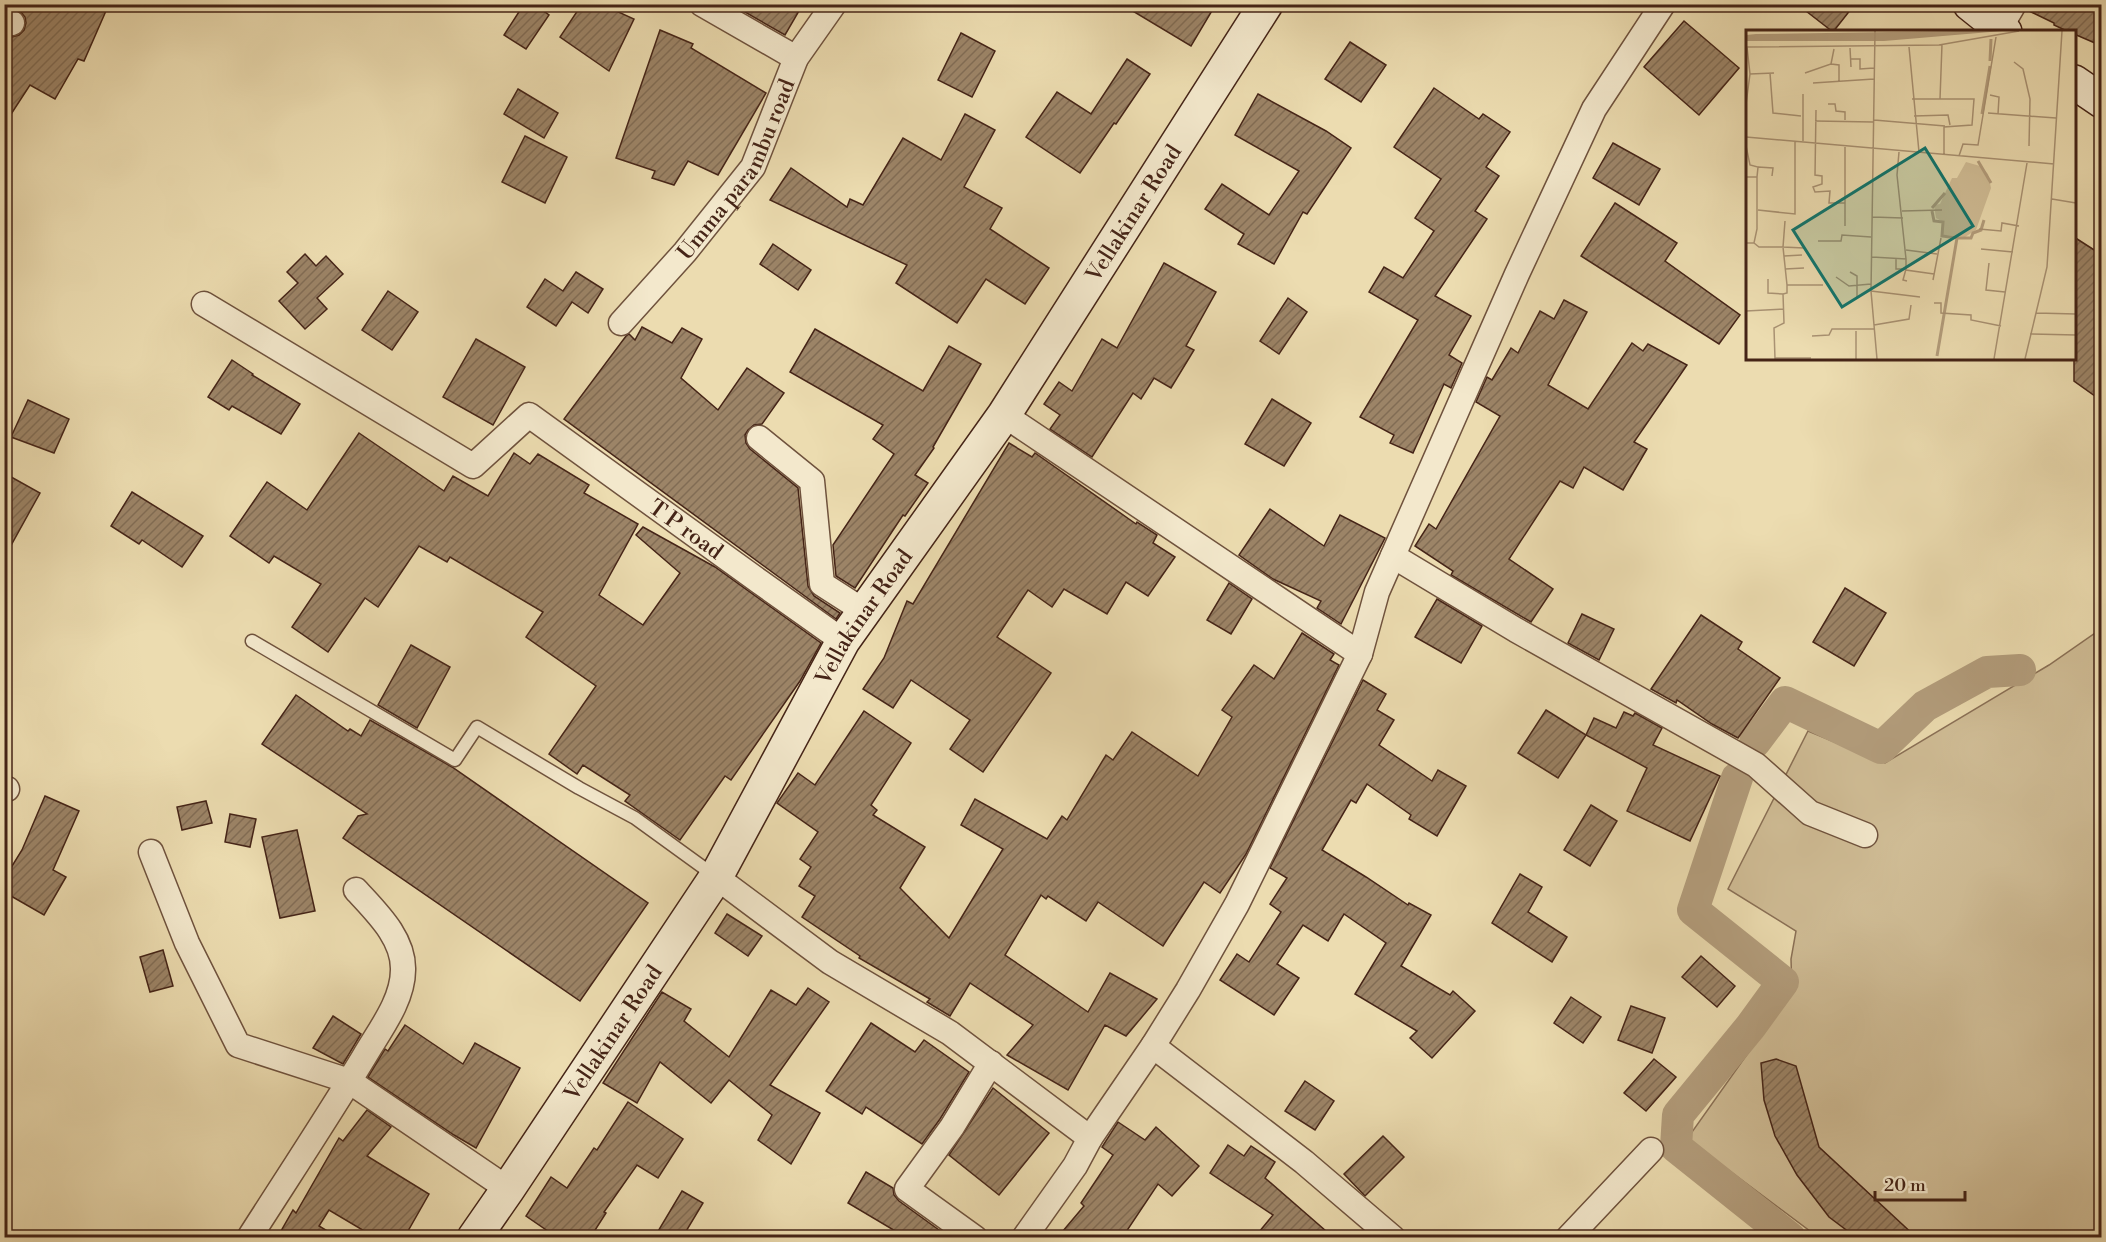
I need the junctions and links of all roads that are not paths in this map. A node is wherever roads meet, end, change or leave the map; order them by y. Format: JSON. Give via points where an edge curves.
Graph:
{"nodes":[{"id":1,"x":702,"y":4,"type":"edge"},
{"id":2,"x":834,"y":4,"type":"edge"},
{"id":3,"x":1266,"y":4,"type":"edge"},
{"id":4,"x":1663,"y":4,"type":"edge"},
{"id":5,"x":1970,"y":4,"type":"edge"},
{"id":6,"x":2006,"y":21,"type":"edge"},
{"id":7,"x":796,"y":58,"type":"junction"},
{"id":8,"x":2076,"y":83,"type":"edge"},
{"id":9,"x":2102,"y":101,"type":"edge"},
{"id":10,"x":204,"y":304,"type":"dead end"},
{"id":11,"x":621,"y":323,"type":"dead end"},
{"id":12,"x":1004,"y":415,"type":"junction"},
{"id":13,"x":759,"y":438,"type":"dead end"},
{"id":14,"x":1393,"y":556,"type":"junction"},
{"id":15,"x":864,"y":611,"type":"junction"},
{"id":16,"x":843,"y":640,"type":"junction"},
{"id":17,"x":252,"y":641,"type":"dead end"},
{"id":18,"x":1360,"y":654,"type":"junction"},
{"id":19,"x":1865,"y":835,"type":"dead end"},
{"id":20,"x":151,"y":852,"type":"dead end"},
{"id":21,"x":716,"y":877,"type":"junction"},
{"id":22,"x":356,"y":890,"type":"dead end"},
{"id":23,"x":1153,"y":1046,"type":"junction"},
{"id":24,"x":991,"y":1063,"type":"junction"},
{"id":25,"x":349,"y":1081,"type":"junction"},
{"id":26,"x":1090,"y":1137,"type":"junction"},
{"id":27,"x":1651,"y":1150,"type":"dead end"},
{"id":28,"x":508,"y":1189,"type":"junction"},
{"id":29,"x":249,"y":1238,"type":"edge"},
{"id":30,"x":474,"y":1238,"type":"edge"},
{"id":31,"x":975,"y":1238,"type":"edge"},
{"id":32,"x":1024,"y":1238,"type":"edge"},
{"id":33,"x":1393,"y":1238,"type":"edge"},
{"id":34,"x":1568,"y":1238,"type":"edge"}],
"edges":[{"from":1,"to":7,"type":"street"},
{"from":2,"to":7,"type":"street","name":"Umma parambu road"},
{"from":3,"to":12,"type":"main road","name":"Vellakinar Road"},
{"from":4,"to":14,"type":"street","via":[[1594,109]]},
{"from":5,"to":6,"type":"main road"},
{"from":7,"to":11,"type":"street","name":"Umma parambu road","via":[[753,167]]},
{"from":8,"to":9,"type":"main road"},
{"from":10,"to":16,"type":"street","name":"T P road","via":[[473,466],[529,415]]},
{"from":12,"to":15,"type":"main road","name":"Vellakinar Road"},
{"from":12,"to":18,"type":"street"},
{"from":13,"to":15,"type":"street","via":[[812,481],[822,584]]},
{"from":14,"to":18,"type":"street","via":[[1377,592]]},
{"from":14,"to":19,"type":"street","via":[[1756,765],[1810,813]]},
{"from":15,"to":16,"type":"main road","name":"Vellakinar Road"},
{"from":16,"to":21,"type":"main road","name":"Vellakinar Road"},
{"from":17,"to":21,"type":"lane","via":[[455,760],[477,727],[634,818]]},
{"from":18,"to":23,"type":"street","via":[[1237,904]]},
{"from":20,"to":25,"type":"street","via":[[187,943],[238,1045]]},
{"from":21,"to":24,"type":"street","via":[[830,962],[950,1033]]},
{"from":21,"to":28,"type":"main road","name":"Vellakinar Road"},
{"from":22,"to":25,"type":"street","via":[[398,943],[403,970],[399,992],[388,1016]]},
{"from":23,"to":26,"type":"street"},
{"from":23,"to":33,"type":"street","via":[[1304,1162]]},
{"from":24,"to":26,"type":"street"},
{"from":24,"to":31,"type":"street","via":[[952,1127],[907,1189]]},
{"from":25,"to":28,"type":"street"},
{"from":25,"to":29,"type":"street"},
{"from":26,"to":32,"type":"street","via":[[1075,1166]]},
{"from":27,"to":34,"type":"street"},
{"from":28,"to":30,"type":"main road","name":"Vellakinar Road"}]}
